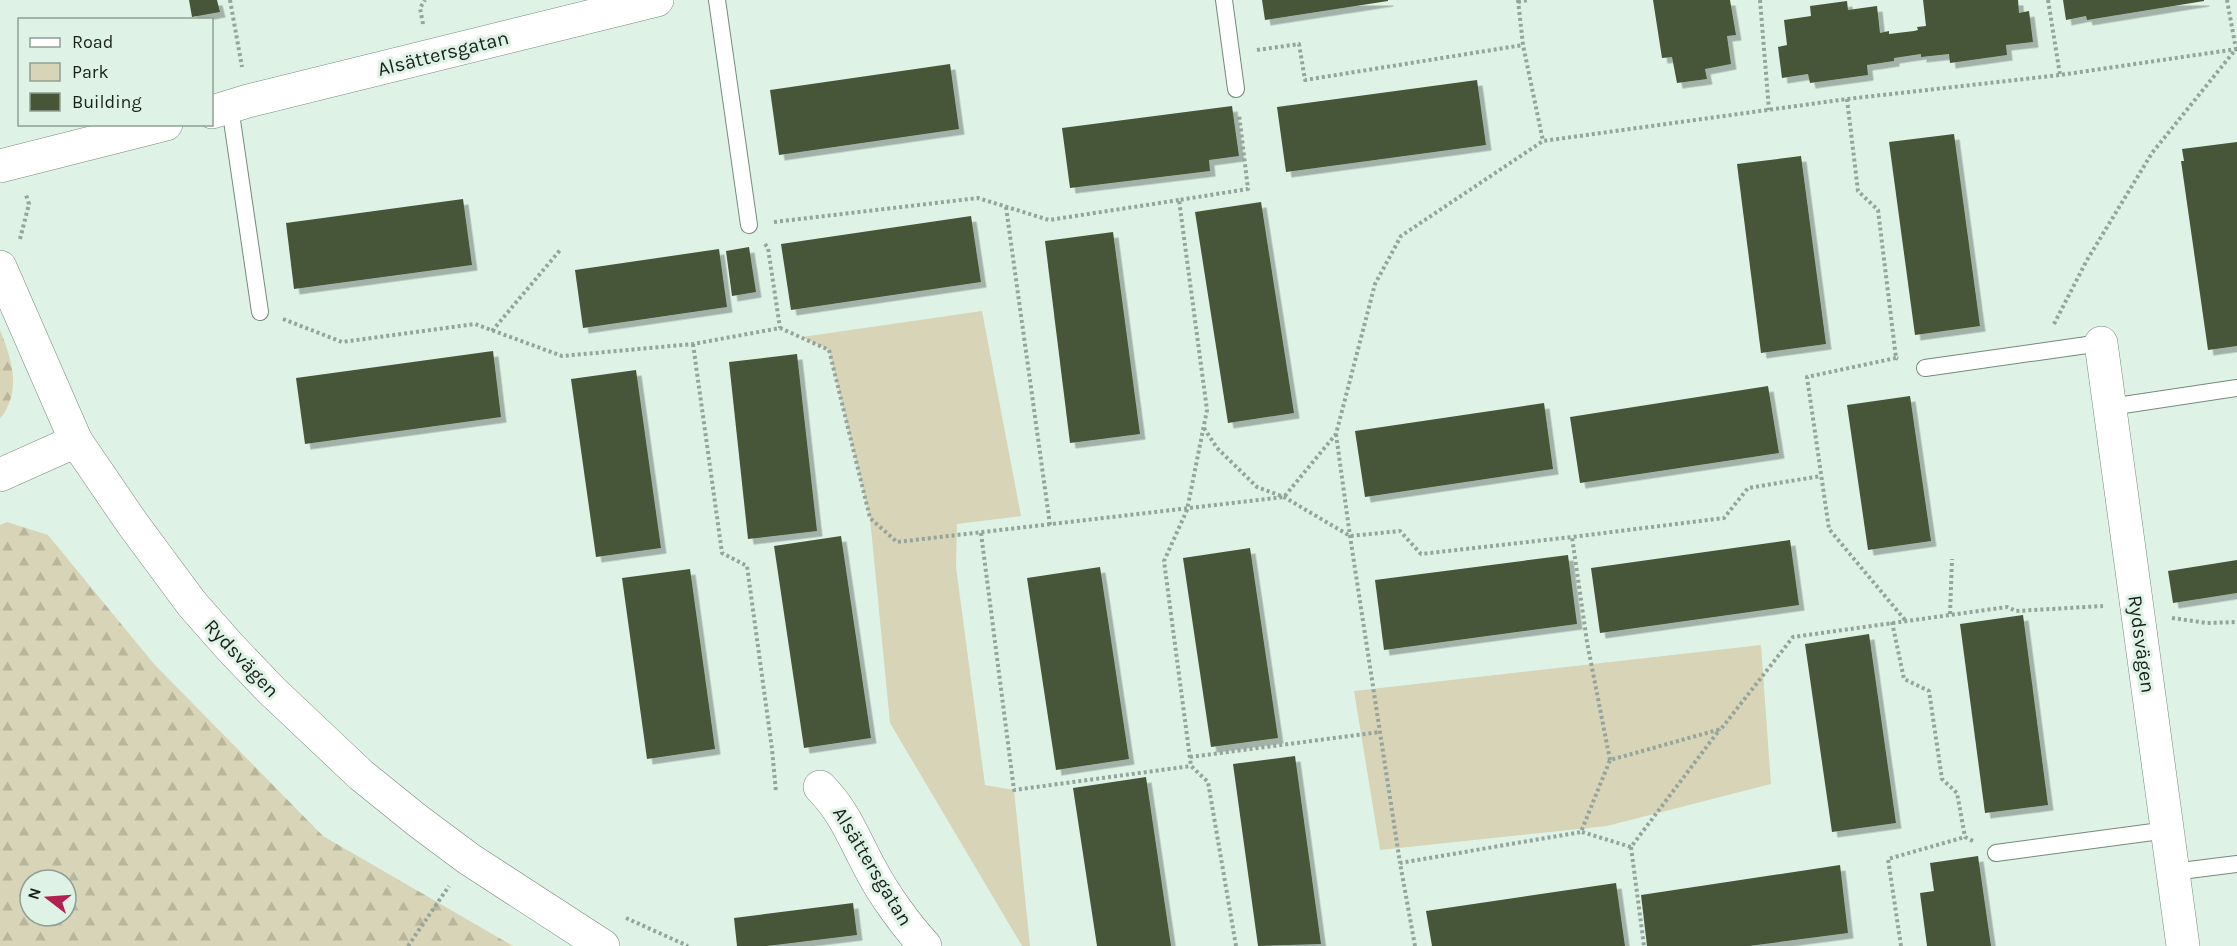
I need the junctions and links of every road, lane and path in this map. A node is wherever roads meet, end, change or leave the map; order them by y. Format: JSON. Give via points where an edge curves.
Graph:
{"nodes":[{"id":1,"x":418,"y":0,"type":"edge"},
{"id":2,"x":657,"y":0,"type":"edge"},
{"id":3,"x":717,"y":0,"type":"edge"},
{"id":4,"x":1224,"y":0,"type":"edge"},
{"id":5,"x":1528,"y":0,"type":"edge"},
{"id":6,"x":1760,"y":0,"type":"edge"},
{"id":7,"x":2048,"y":0,"type":"edge"},
{"id":8,"x":2227,"y":0,"type":"edge"},
{"id":9,"x":1518,"y":1,"type":"edge"},
{"id":10,"x":232,"y":2,"type":"edge"},
{"id":11,"x":420,"y":8,"type":"dead end"},
{"id":12,"x":1523,"y":45,"type":"junction"},
{"id":13,"x":2237,"y":49,"type":"edge"},
{"id":14,"x":1231,"y":53,"type":"junction"},
{"id":15,"x":2060,"y":75,"type":"junction"},
{"id":16,"x":1236,"y":89,"type":"joint"},
{"id":17,"x":1847,"y":99,"type":"junction"},
{"id":18,"x":230,"y":106,"type":"edge"},
{"id":19,"x":1769,"y":110,"type":"junction"},
{"id":20,"x":153,"y":126,"type":"edge"},
{"id":21,"x":115,"y":132,"type":"edge"},
{"id":22,"x":1543,"y":141,"type":"junction"},
{"id":23,"x":7,"y":165,"type":"edge"},
{"id":24,"x":1179,"y":200,"type":"junction"},
{"id":25,"x":1006,"y":207,"type":"junction"},
{"id":26,"x":749,"y":225,"type":"junction"},
{"id":27,"x":561,"y":249,"type":"dead end"},
{"id":28,"x":10,"y":255,"type":"edge"},
{"id":29,"x":260,"y":312,"type":"joint"},
{"id":30,"x":780,"y":328,"type":"junction"},
{"id":31,"x":492,"y":331,"type":"junction"},
{"id":32,"x":2101,"y":343,"type":"joint"},
{"id":33,"x":693,"y":344,"type":"junction"},
{"id":34,"x":2040,"y":351,"type":"junction"},
{"id":35,"x":1896,"y":358,"type":"junction"},
{"id":36,"x":1925,"y":368,"type":"joint"},
{"id":37,"x":2237,"y":388,"type":"edge"},
{"id":38,"x":2110,"y":406,"type":"junction"},
{"id":39,"x":1203,"y":428,"type":"junction"},
{"id":40,"x":1336,"y":434,"type":"junction"},
{"id":41,"x":76,"y":441,"type":"junction"},
{"id":42,"x":0,"y":475,"type":"edge"},
{"id":43,"x":1821,"y":476,"type":"junction"},
{"id":44,"x":1284,"y":497,"type":"junction"},
{"id":45,"x":1187,"y":510,"type":"junction"},
{"id":46,"x":1050,"y":525,"type":"junction"},
{"id":47,"x":981,"y":532,"type":"junction"},
{"id":48,"x":1350,"y":536,"type":"junction"},
{"id":49,"x":1572,"y":537,"type":"junction"},
{"id":50,"x":1952,"y":559,"type":"dead end"},
{"id":51,"x":2137,"y":609,"type":"junction"},
{"id":52,"x":1950,"y":614,"type":"junction"},
{"id":53,"x":1905,"y":620,"type":"junction"},
{"id":54,"x":1892,"y":622,"type":"junction"},
{"id":55,"x":2237,"y":622,"type":"edge"},
{"id":56,"x":1721,"y":729,"type":"junction"},
{"id":57,"x":1380,"y":732,"type":"junction"},
{"id":58,"x":1190,"y":757,"type":"junction"},
{"id":59,"x":1610,"y":760,"type":"junction"},
{"id":60,"x":1191,"y":766,"type":"junction"},
{"id":61,"x":820,"y":787,"type":"dead end"},
{"id":62,"x":776,"y":792,"type":"dead end"},
{"id":63,"x":2168,"y":830,"type":"junction"},
{"id":64,"x":1581,"y":832,"type":"junction"},
{"id":65,"x":1965,"y":837,"type":"junction"},
{"id":66,"x":1631,"y":847,"type":"junction"},
{"id":67,"x":1996,"y":853,"type":"joint"},
{"id":68,"x":469,"y":860,"type":"junction"},
{"id":69,"x":1400,"y":863,"type":"junction"},
{"id":70,"x":2237,"y":864,"type":"edge"},
{"id":71,"x":2173,"y":872,"type":"junction"},
{"id":72,"x":621,"y":916,"type":"dead end"},
{"id":73,"x":408,"y":946,"type":"edge"},
{"id":74,"x":603,"y":946,"type":"edge"},
{"id":75,"x":688,"y":946,"type":"edge"},
{"id":76,"x":925,"y":946,"type":"edge"},
{"id":77,"x":1236,"y":946,"type":"edge"},
{"id":78,"x":1415,"y":946,"type":"edge"},
{"id":79,"x":1644,"y":946,"type":"edge"},
{"id":80,"x":1901,"y":946,"type":"edge"},
{"id":81,"x":2183,"y":946,"type":"edge"}],
"edges":[{"from":1,"to":11,"type":"path"},
{"from":2,"to":18,"type":"street","name":"Alsättersgatan"},
{"from":3,"to":26,"type":"lane"},
{"from":4,"to":14,"type":"lane"},
{"from":5,"to":9,"type":"path"},
{"from":6,"to":19,"type":"path"},
{"from":7,"to":15,"type":"path"},
{"from":8,"to":13,"type":"path"},
{"from":9,"to":12,"type":"path"},
{"from":10,"to":18,"type":"path"},
{"from":12,"to":14,"type":"path","via":[[1305,81],[1299,44]]},
{"from":12,"to":22,"type":"path"},
{"from":13,"to":15,"type":"path"},
{"from":13,"to":34,"type":"path","via":[[2152,153],[2087,260]]},
{"from":14,"to":16,"type":"lane"},
{"from":15,"to":17,"type":"path"},
{"from":16,"to":24,"type":"path","via":[[1248,189]]},
{"from":17,"to":19,"type":"path"},
{"from":17,"to":35,"type":"path","via":[[1858,191],[1878,210]]},
{"from":18,"to":29,"type":"lane"},
{"from":19,"to":22,"type":"path"},
{"from":20,"to":21,"type":"street"},
{"from":21,"to":23,"type":"street"},
{"from":22,"to":40,"type":"path","via":[[1401,237],[1376,284]]},
{"from":23,"to":28,"type":"path","via":[[29,204]]},
{"from":24,"to":25,"type":"path","via":[[1049,220]]},
{"from":24,"to":39,"type":"path","via":[[1207,410]]},
{"from":25,"to":26,"type":"path","via":[[978,198]]},
{"from":25,"to":46,"type":"path"},
{"from":26,"to":30,"type":"path","via":[[768,248]]},
{"from":27,"to":31,"type":"path"},
{"from":28,"to":41,"type":"street","name":"Rydsvägen"},
{"from":29,"to":31,"type":"path","via":[[342,342],[476,324]]},
{"from":30,"to":33,"type":"path"},
{"from":30,"to":47,"type":"path","via":[[830,350],[870,518],[897,542]]},
{"from":31,"to":33,"type":"path","via":[[562,356]]},
{"from":32,"to":34,"type":"lane"},
{"from":32,"to":38,"type":"street","name":"Rydsvägen"},
{"from":33,"to":62,"type":"path","via":[[722,553],[747,566]]},
{"from":34,"to":36,"type":"lane"},
{"from":35,"to":36,"type":"path"},
{"from":35,"to":43,"type":"path","via":[[1807,377]]},
{"from":37,"to":38,"type":"lane"},
{"from":38,"to":51,"type":"street","name":"Rydsvägen"},
{"from":39,"to":44,"type":"path","via":[[1217,448],[1257,487]]},
{"from":39,"to":45,"type":"path"},
{"from":40,"to":44,"type":"path"},
{"from":40,"to":48,"type":"path"},
{"from":41,"to":42,"type":"street"},
{"from":41,"to":68,"type":"street","name":"Rydsvägen","via":[[132,524],[230,647],[361,775]]},
{"from":43,"to":49,"type":"path","via":[[1748,488],[1724,518]]},
{"from":43,"to":53,"type":"path","via":[[1829,529]]},
{"from":44,"to":45,"type":"path"},
{"from":44,"to":48,"type":"path"},
{"from":45,"to":46,"type":"path"},
{"from":45,"to":58,"type":"path","via":[[1164,561]]},
{"from":46,"to":47,"type":"path"},
{"from":47,"to":60,"type":"path","via":[[1014,790]]},
{"from":48,"to":49,"type":"path","via":[[1400,531],[1421,554]]},
{"from":48,"to":57,"type":"path"},
{"from":49,"to":59,"type":"path"},
{"from":50,"to":52,"type":"path"},
{"from":51,"to":52,"type":"path","via":[[2007,607]]},
{"from":51,"to":55,"type":"path","via":[[2207,623]]},
{"from":51,"to":63,"type":"street","name":"Rydsvägen"},
{"from":52,"to":53,"type":"path"},
{"from":53,"to":54,"type":"path"},
{"from":54,"to":56,"type":"path","via":[[1793,637]]},
{"from":54,"to":65,"type":"path","via":[[1904,679],[1929,691],[1942,778],[1957,794]]},
{"from":56,"to":59,"type":"path"},
{"from":56,"to":66,"type":"path"},
{"from":57,"to":58,"type":"path"},
{"from":57,"to":69,"type":"path"},
{"from":58,"to":60,"type":"path"},
{"from":59,"to":64,"type":"path"},
{"from":60,"to":77,"type":"path","via":[[1208,782]]},
{"from":61,"to":76,"type":"street","name":"Alsättersgatan","via":[[835,802],[872,872]]},
{"from":63,"to":67,"type":"lane"},
{"from":63,"to":71,"type":"street","name":"Rydsvägen"},
{"from":64,"to":66,"type":"path"},
{"from":64,"to":69,"type":"path"},
{"from":65,"to":67,"type":"path"},
{"from":65,"to":80,"type":"path","via":[[1888,859]]},
{"from":66,"to":79,"type":"path"},
{"from":68,"to":73,"type":"path"},
{"from":68,"to":74,"type":"street","name":"Rydsvägen"},
{"from":69,"to":78,"type":"path"},
{"from":70,"to":71,"type":"lane"},
{"from":71,"to":81,"type":"street","name":"Rydsvägen"},
{"from":72,"to":75,"type":"path"}]}
